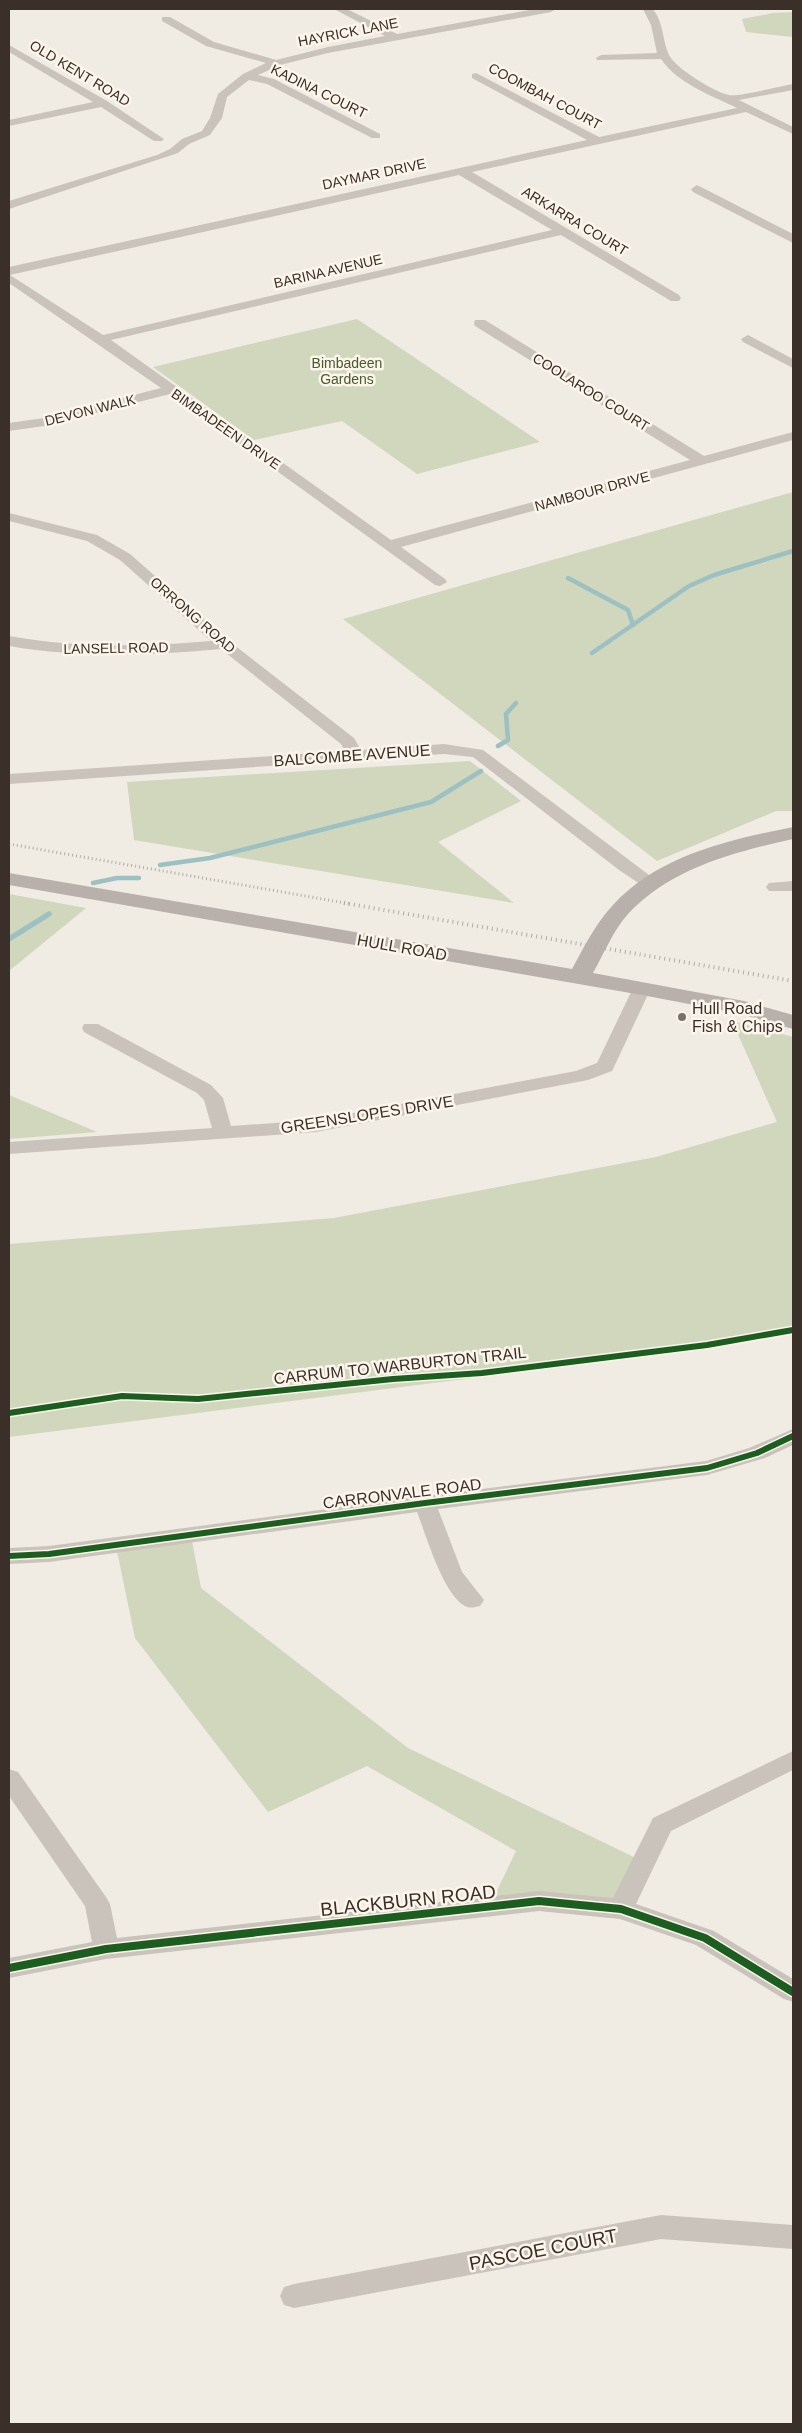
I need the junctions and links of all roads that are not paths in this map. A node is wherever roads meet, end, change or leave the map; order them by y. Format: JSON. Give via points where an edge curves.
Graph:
{"nodes":[{"id":1,"x":339,"y":9,"type":"edge"},
{"id":2,"x":543,"y":9,"type":"edge"},
{"id":3,"x":648,"y":9,"type":"edge"},
{"id":4,"x":166,"y":19,"type":"dead end"},
{"id":5,"x":396,"y":38,"type":"junction"},
{"id":6,"x":10,"y":49,"type":"edge"},
{"id":7,"x":664,"y":56,"type":"junction"},
{"id":8,"x":601,"y":58,"type":"dead end"},
{"id":9,"x":276,"y":63,"type":"junction"},
{"id":10,"x":247,"y":76,"type":"junction"},
{"id":11,"x":476,"y":76,"type":"dead end"},
{"id":12,"x":793,"y":87,"type":"edge"},
{"id":13,"x":727,"y":99,"type":"junction"},
{"id":14,"x":103,"y":103,"type":"junction"},
{"id":15,"x":746,"y":109,"type":"junction"},
{"id":16,"x":9,"y":123,"type":"edge"},
{"id":17,"x":793,"y":131,"type":"edge"},
{"id":18,"x":376,"y":136,"type":"dead end"},
{"id":19,"x":172,"y":139,"type":"junction"},
{"id":20,"x":600,"y":142,"type":"junction"},
{"id":21,"x":145,"y":162,"type":"junction"},
{"id":22,"x":460,"y":170,"type":"junction"},
{"id":23,"x":697,"y":189,"type":"dead end"},
{"id":24,"x":9,"y":205,"type":"edge"},
{"id":25,"x":562,"y":231,"type":"junction"},
{"id":26,"x":792,"y":238,"type":"edge"},
{"id":27,"x":9,"y":272,"type":"edge"},
{"id":28,"x":9,"y":278,"type":"edge"},
{"id":29,"x":675,"y":298,"type":"dead end"},
{"id":30,"x":480,"y":323,"type":"dead end"},
{"id":31,"x":101,"y":339,"type":"junction"},
{"id":32,"x":748,"y":339,"type":"dead end"},
{"id":33,"x":793,"y":364,"type":"edge"},
{"id":34,"x":171,"y":390,"type":"junction"},
{"id":35,"x":9,"y":426,"type":"edge"},
{"id":36,"x":793,"y":436,"type":"edge"},
{"id":37,"x":702,"y":461,"type":"junction"},
{"id":38,"x":9,"y":517,"type":"edge"},
{"id":39,"x":391,"y":545,"type":"junction"},
{"id":40,"x":440,"y":582,"type":"dead end"},
{"id":41,"x":9,"y":641,"type":"edge"},
{"id":42,"x":224,"y":644,"type":"junction"},
{"id":43,"x":355,"y":754,"type":"junction"},
{"id":44,"x":9,"y":779,"type":"edge"},
{"id":45,"x":793,"y":833,"type":"edge"},
{"id":46,"x":9,"y":879,"type":"edge"},
{"id":47,"x":652,"y":884,"type":"junction"},
{"id":48,"x":793,"y":886,"type":"edge"},
{"id":49,"x":775,"y":887,"type":"dead end"},
{"id":50,"x":579,"y":977,"type":"junction"},
{"id":51,"x":642,"y":988,"type":"junction"},
{"id":52,"x":793,"y":1022,"type":"edge"},
{"id":53,"x":91,"y":1028,"type":"dead end"},
{"id":54,"x":224,"y":1134,"type":"junction"},
{"id":55,"x":9,"y":1148,"type":"edge"},
{"id":56,"x":793,"y":1436,"type":"edge"},
{"id":57,"x":425,"y":1503,"type":"junction"},
{"id":58,"x":9,"y":1556,"type":"edge"},
{"id":59,"x":472,"y":1600,"type":"dead end"},
{"id":60,"x":793,"y":1760,"type":"edge"},
{"id":61,"x":9,"y":1778,"type":"edge"},
{"id":62,"x":621,"y":1909,"type":"junction"},
{"id":63,"x":106,"y":1949,"type":"junction"},
{"id":64,"x":9,"y":1968,"type":"edge"},
{"id":65,"x":793,"y":1992,"type":"edge"},
{"id":66,"x":793,"y":2237,"type":"edge"},
{"id":67,"x":294,"y":2296,"type":"dead end"}],
"edges":[{"from":1,"to":5,"type":"street"},
{"from":2,"to":5,"type":"street","name":"HAYRICK LANE"},
{"from":3,"to":7,"type":"street","via":[[657,24]]},
{"from":4,"to":9,"type":"street","via":[[210,44]]},
{"from":5,"to":9,"type":"street","name":"HAYRICK LANE"},
{"from":6,"to":14,"type":"street","name":"OLD KENT ROAD"},
{"from":7,"to":8,"type":"street"},
{"from":7,"to":13,"type":"street","via":[[688,79]]},
{"from":9,"to":10,"type":"street","name":"HAYRICK LANE"},
{"from":10,"to":18,"type":"street","name":"KADINA COURT","via":[[270,82]]},
{"from":10,"to":19,"type":"street","name":"HAYRICK LANE","via":[[222,96],[216,118],[206,133]]},
{"from":11,"to":20,"type":"street","name":"COOMBAH COURT"},
{"from":12,"to":13,"type":"street"},
{"from":13,"to":15,"type":"street"},
{"from":14,"to":16,"type":"street"},
{"from":14,"to":19,"type":"street","name":"OLD KENT ROAD","via":[[136,125]]},
{"from":15,"to":17,"type":"street"},
{"from":15,"to":20,"type":"street","name":"DAYMAR DRIVE"},
{"from":19,"to":21,"type":"street"},
{"from":19,"to":21,"type":"street","name":"HAYRICK LANE","via":[[174,151]]},
{"from":20,"to":22,"type":"street","name":"DAYMAR DRIVE"},
{"from":21,"to":24,"type":"street","name":"HAYRICK LANE"},
{"from":22,"to":25,"type":"street","name":"ARKARRA COURT"},
{"from":22,"to":27,"type":"street","name":"DAYMAR DRIVE"},
{"from":23,"to":26,"type":"street"},
{"from":25,"to":29,"type":"street","name":"ARKARRA COURT"},
{"from":25,"to":31,"type":"street","name":"BARINA AVENUE"},
{"from":28,"to":31,"type":"street","name":"BIMBADEEN DRIVE"},
{"from":30,"to":37,"type":"street","name":"COOLAROO COURT"},
{"from":31,"to":34,"type":"street","name":"BIMBADEEN DRIVE"},
{"from":32,"to":33,"type":"street"},
{"from":34,"to":35,"type":"street","name":"DEVON WALK","via":[[44,422]]},
{"from":34,"to":39,"type":"street","name":"BIMBADEEN DRIVE"},
{"from":36,"to":37,"type":"street","name":"NAMBOUR DRIVE"},
{"from":37,"to":39,"type":"street","name":"NAMBOUR DRIVE"},
{"from":38,"to":42,"type":"street","name":"ORRONG ROAD","via":[[74,532],[108,546],[126,557]]},
{"from":39,"to":40,"type":"street","name":"BIMBADEEN DRIVE"},
{"from":41,"to":42,"type":"street","name":"LANSELL ROAD","via":[[59,650],[89,651]]},
{"from":42,"to":43,"type":"street","name":"ORRONG ROAD","via":[[348,741]]},
{"from":43,"to":44,"type":"street","name":"BALCOMBE AVENUE"},
{"from":43,"to":47,"type":"street","name":"BALCOMBE AVENUE","via":[[444,749],[477,753]]},
{"from":45,"to":47,"type":"main road","via":[[709,855]]},
{"from":46,"to":50,"type":"main road","name":"HULL ROAD"},
{"from":47,"to":50,"type":"main road","via":[[617,914]]},
{"from":48,"to":49,"type":"street"},
{"from":50,"to":51,"type":"main road","name":"HULL ROAD"},
{"from":51,"to":52,"type":"main road","name":"HULL ROAD","via":[[744,1008]]},
{"from":51,"to":54,"type":"street","name":"GREENSLOPES DRIVE","via":[[604,1067],[593,1073],[316,1126]]},
{"from":53,"to":54,"type":"street","via":[[204,1090],[213,1098]]},
{"from":54,"to":55,"type":"street","name":"GREENSLOPES DRIVE"},
{"from":56,"to":57,"type":"street","name":"CARRONVALE ROAD","via":[[757,1453],[707,1468]]},
{"from":57,"to":58,"type":"street","name":"CARRONVALE ROAD","via":[[49,1554]]},
{"from":57,"to":59,"type":"street","via":[[452,1575]]},
{"from":60,"to":62,"type":"street","via":[[662,1825]]},
{"from":61,"to":63,"type":"street","via":[[98,1904]]},
{"from":62,"to":63,"type":"street","name":"BLACKBURN ROAD","via":[[539,1901]]},
{"from":62,"to":65,"type":"street","name":"BLACKBURN ROAD","via":[[705,1938]]},
{"from":63,"to":64,"type":"street","name":"BLACKBURN ROAD"},
{"from":66,"to":67,"type":"street","name":"PASCOE COURT","via":[[661,2227]]}]}
